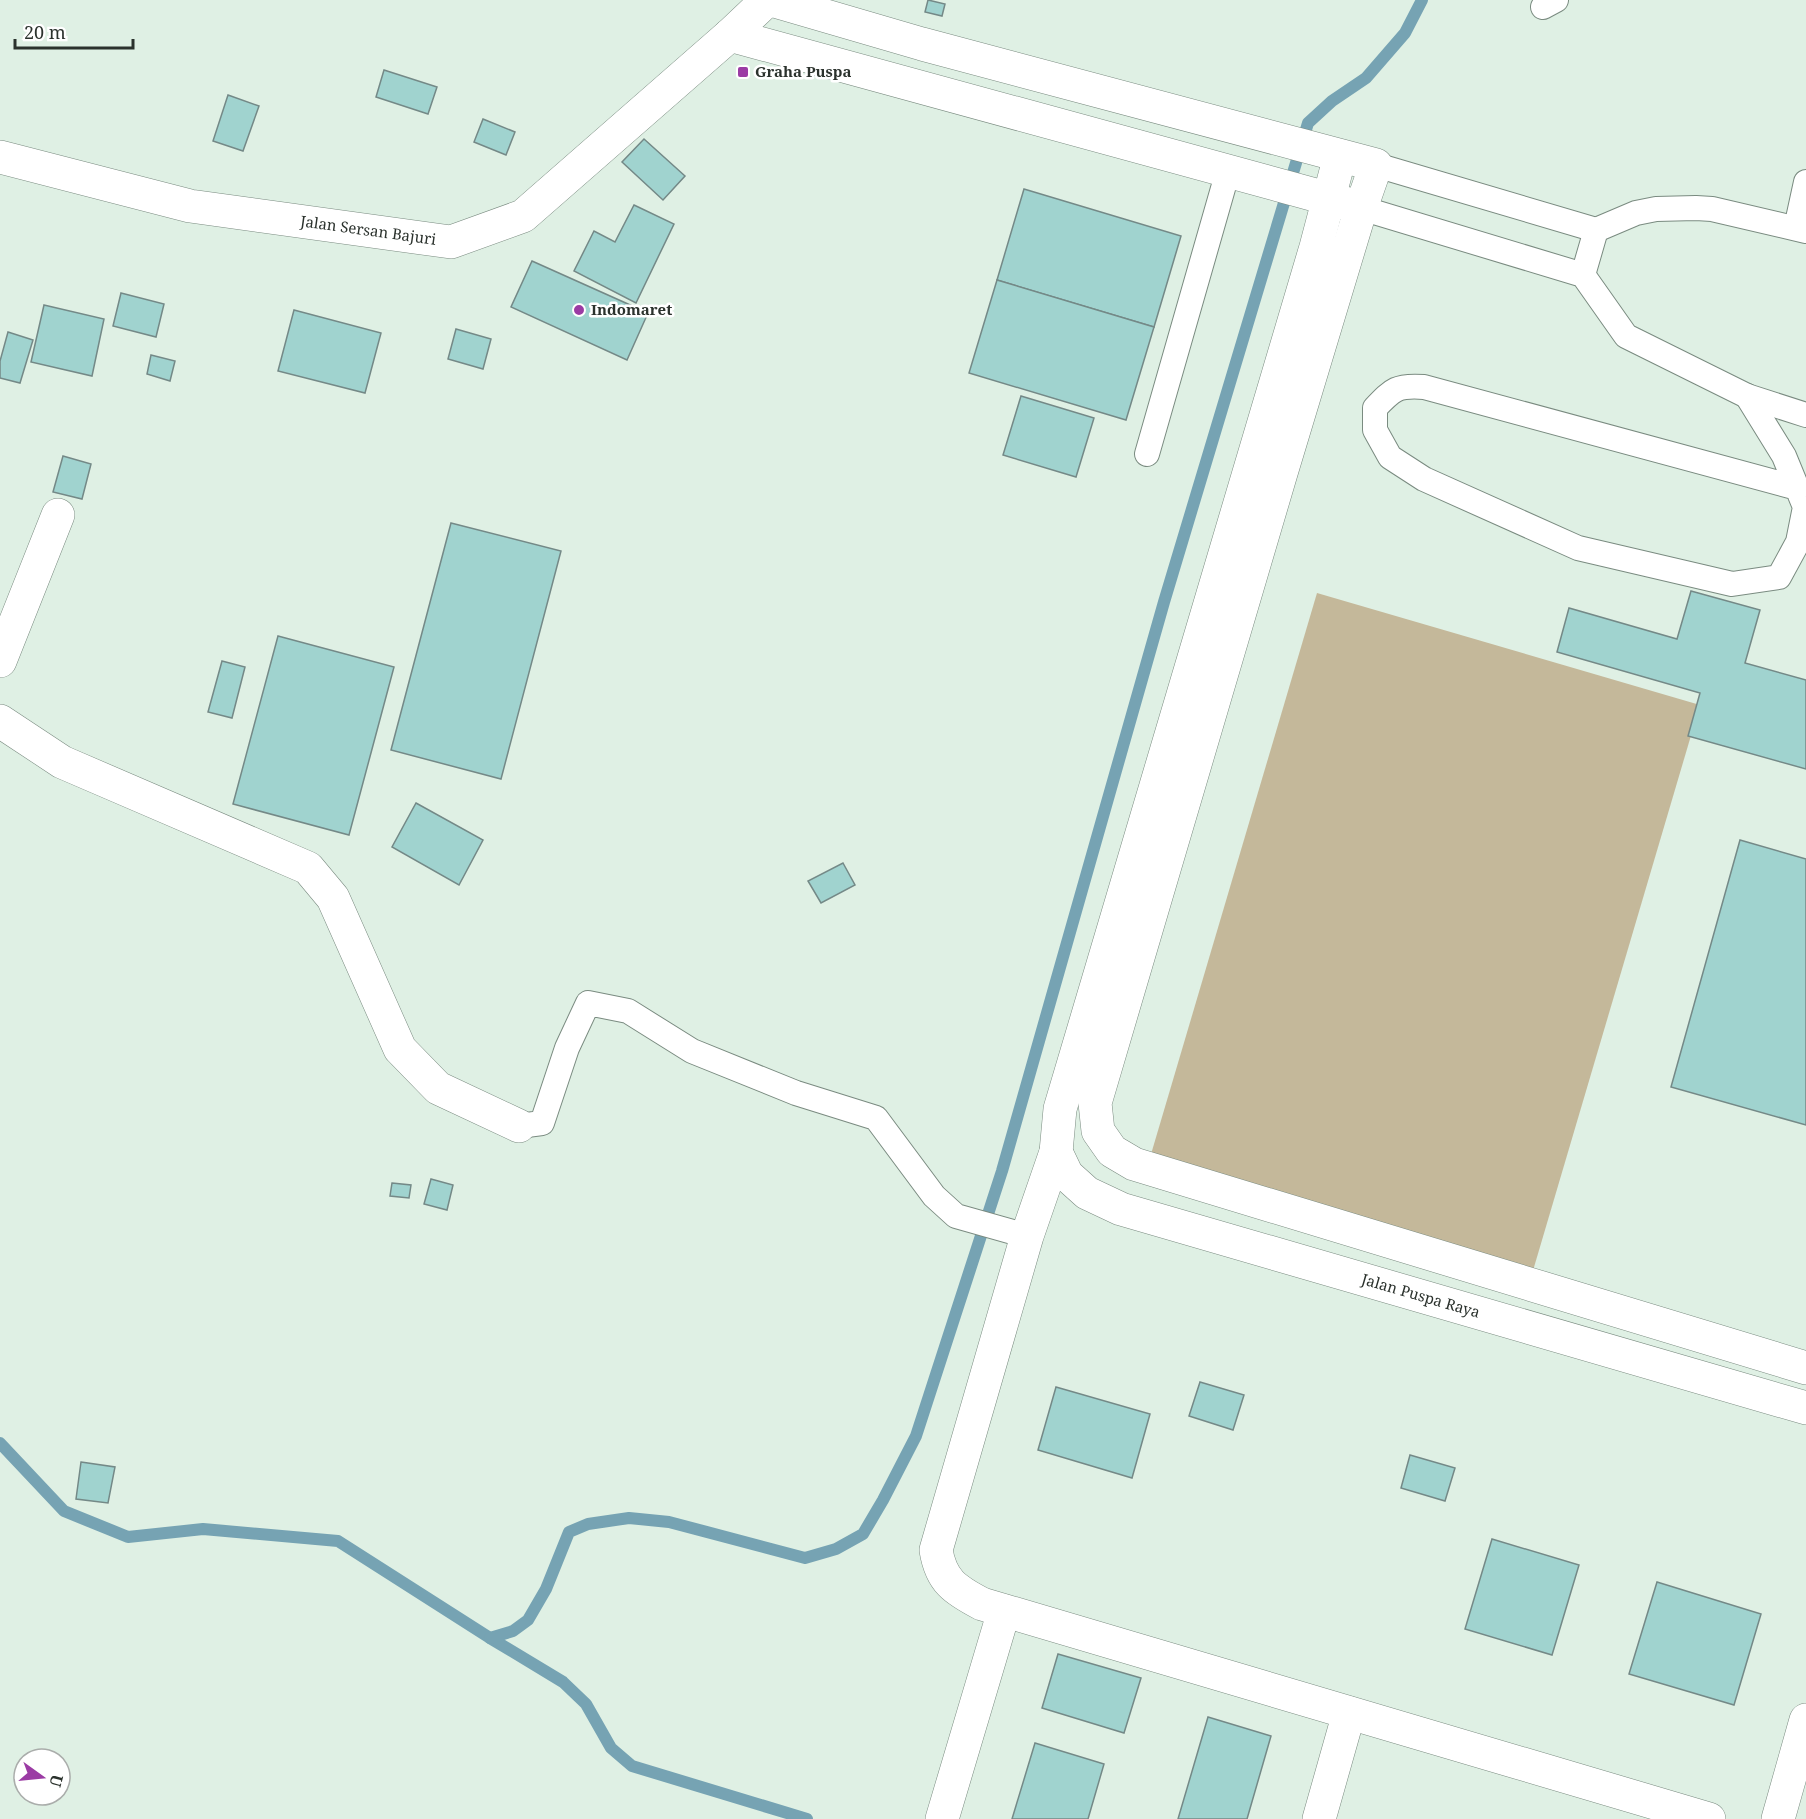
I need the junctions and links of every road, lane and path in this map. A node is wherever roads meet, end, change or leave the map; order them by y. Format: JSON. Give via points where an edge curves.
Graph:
{"nodes":[{"id":1,"x":769,"y":0,"type":"edge"},
{"id":2,"x":730,"y":35,"type":"junction"},
{"id":3,"x":1340,"y":156,"type":"junction"},
{"id":4,"x":0,"y":157,"type":"edge"},
{"id":5,"x":1376,"y":165,"type":"junction"},
{"id":6,"x":1228,"y":171,"type":"junction"},
{"id":7,"x":1806,"y":182,"type":"edge"},
{"id":8,"x":1328,"y":199,"type":"junction"},
{"id":9,"x":1361,"y":208,"type":"junction"},
{"id":10,"x":1596,"y":230,"type":"junction"},
{"id":11,"x":1801,"y":230,"type":"edge"},
{"id":12,"x":1583,"y":275,"type":"junction"},
{"id":13,"x":1747,"y":396,"type":"junction"},
{"id":14,"x":1806,"y":415,"type":"edge"},
{"id":15,"x":1147,"y":454,"type":"dead end"},
{"id":16,"x":1797,"y":488,"type":"junction"},
{"id":17,"x":58,"y":515,"type":"dead end"},
{"id":18,"x":0,"y":661,"type":"edge"},
{"id":19,"x":0,"y":721,"type":"edge"},
{"id":20,"x":519,"y":1126,"type":"joint"},
{"id":21,"x":1056,"y":1152,"type":"junction"},
{"id":22,"x":1134,"y":1164,"type":"junction"},
{"id":23,"x":1121,"y":1209,"type":"junction"},
{"id":24,"x":1027,"y":1236,"type":"junction"},
{"id":25,"x":1806,"y":1368,"type":"edge"},
{"id":26,"x":1806,"y":1408,"type":"edge"},
{"id":27,"x":1004,"y":1611,"type":"junction"},
{"id":28,"x":1349,"y":1713,"type":"junction"},
{"id":29,"x":1806,"y":1720,"type":"edge"},
{"id":30,"x":942,"y":1819,"type":"edge"},
{"id":31,"x":1319,"y":1819,"type":"edge"},
{"id":32,"x":1709,"y":1819,"type":"edge"},
{"id":33,"x":1778,"y":1819,"type":"edge"}],
"edges":[{"from":1,"to":2,"type":"street","name":"Jalan Sersan Bajuri"},
{"from":1,"to":3,"type":"street"},
{"from":2,"to":4,"type":"street","name":"Jalan Sersan Bajuri","via":[[523,216],[451,242],[190,206]]},
{"from":2,"to":6,"type":"street"},
{"from":3,"to":5,"type":"street"},
{"from":3,"to":8,"type":"street"},
{"from":5,"to":9,"type":"street"},
{"from":5,"to":10,"type":"lane"},
{"from":6,"to":8,"type":"street"},
{"from":6,"to":15,"type":"lane"},
{"from":7,"to":11,"type":"lane"},
{"from":8,"to":9,"type":"street"},
{"from":8,"to":21,"type":"street","via":[[1060,1109]]},
{"from":9,"to":12,"type":"lane"},
{"from":9,"to":22,"type":"street","via":[[1095,1103],[1098,1131],[1112,1151]]},
{"from":10,"to":11,"type":"lane","via":[[1636,213],[1696,208],[1712,208]]},
{"from":10,"to":12,"type":"lane"},
{"from":12,"to":13,"type":"lane","via":[[1626,336]]},
{"from":13,"to":14,"type":"lane"},
{"from":13,"to":16,"type":"lane","via":[[1784,456]]},
{"from":16,"to":16,"type":"lane","via":[[1424,387],[1405,386],[1390,392],[1375,408],[1375,430],[1390,457],[1424,479],[1578,548],[1732,584],[1779,577],[1798,542],[1805,507]]},
{"from":17,"to":18,"type":"street"},
{"from":19,"to":20,"type":"street","via":[[62,762],[308,868],[333,898],[400,1049],[438,1088]]},
{"from":20,"to":24,"type":"lane","via":[[542,1123],[567,1048],[588,1003],[628,1011],[692,1051],[796,1093],[876,1118],[934,1196],[956,1216]]},
{"from":21,"to":23,"type":"street","name":"Jalan Puspa Raya","via":[[1067,1175],[1087,1193]]},
{"from":21,"to":24,"type":"street"},
{"from":22,"to":23,"type":"street"},
{"from":22,"to":25,"type":"street"},
{"from":23,"to":26,"type":"street","name":"Jalan Puspa Raya"},
{"from":24,"to":27,"type":"street","via":[[936,1550],[939,1568],[950,1583],[964,1595]]},
{"from":27,"to":28,"type":"street"},
{"from":27,"to":30,"type":"street"},
{"from":28,"to":31,"type":"street"},
{"from":28,"to":32,"type":"street"},
{"from":29,"to":33,"type":"street"}]}
